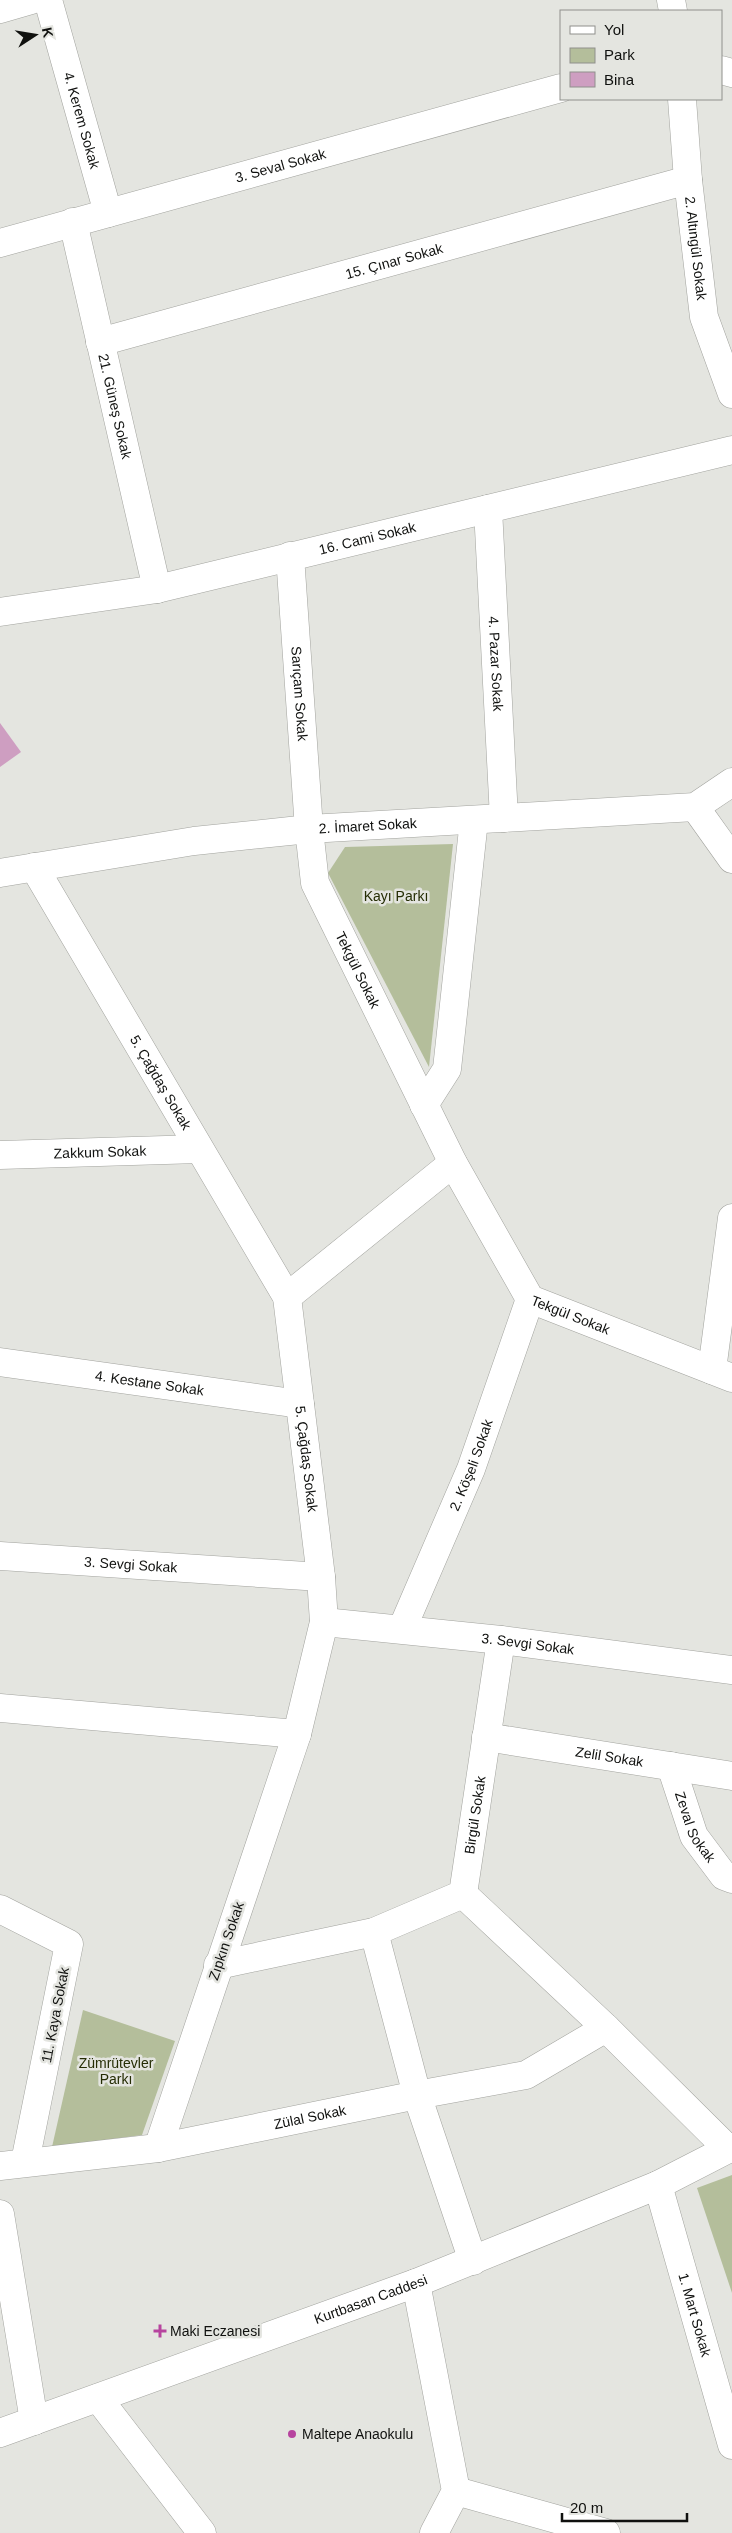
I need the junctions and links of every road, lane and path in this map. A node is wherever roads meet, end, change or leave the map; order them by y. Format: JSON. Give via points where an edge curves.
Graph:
{"nodes":[{"id":1,"x":31,"y":0,"type":"edge"},
{"id":2,"x":48,"y":0,"type":"edge"},
{"id":3,"x":0,"y":9,"type":"edge"},
{"id":4,"x":560,"y":88,"type":"edge"},
{"id":5,"x":682,"y":100,"type":"edge"},
{"id":6,"x":688,"y":180,"type":"junction"},
{"id":7,"x":108,"y":213,"type":"junction"},
{"id":8,"x":73,"y":222,"type":"junction"},
{"id":9,"x":0,"y":243,"type":"edge"},
{"id":10,"x":100,"y":342,"type":"junction"},
{"id":11,"x":732,"y":394,"type":"edge"},
{"id":12,"x":732,"y":450,"type":"edge"},
{"id":13,"x":488,"y":509,"type":"junction"},
{"id":14,"x":290,"y":556,"type":"junction"},
{"id":15,"x":157,"y":589,"type":"junction"},
{"id":16,"x":0,"y":612,"type":"edge"},
{"id":17,"x":732,"y":782,"type":"edge"},
{"id":18,"x":695,"y":807,"type":"junction"},
{"id":19,"x":504,"y":818,"type":"junction"},
{"id":20,"x":474,"y":820,"type":"junction"},
{"id":21,"x":309,"y":830,"type":"junction"},
{"id":22,"x":732,"y":859,"type":"edge"},
{"id":23,"x":34,"y":867,"type":"junction"},
{"id":24,"x":0,"y":873,"type":"edge"},
{"id":25,"x":424,"y":1105,"type":"junction"},
{"id":26,"x":200,"y":1149,"type":"junction"},
{"id":27,"x":0,"y":1155,"type":"edge"},
{"id":28,"x":452,"y":1163,"type":"junction"},
{"id":29,"x":732,"y":1218,"type":"edge"},
{"id":30,"x":287,"y":1297,"type":"junction"},
{"id":31,"x":530,"y":1300,"type":"junction"},
{"id":32,"x":0,"y":1362,"type":"edge"},
{"id":33,"x":722,"y":1374,"type":"edge"},
{"id":34,"x":300,"y":1404,"type":"junction"},
{"id":35,"x":0,"y":1556,"type":"edge"},
{"id":36,"x":321,"y":1578,"type":"junction"},
{"id":37,"x":324,"y":1622,"type":"junction"},
{"id":38,"x":402,"y":1629,"type":"junction"},
{"id":39,"x":501,"y":1640,"type":"junction"},
{"id":40,"x":732,"y":1668,"type":"edge"},
{"id":41,"x":0,"y":1708,"type":"edge"},
{"id":42,"x":297,"y":1734,"type":"junction"},
{"id":43,"x":486,"y":1737,"type":"junction"},
{"id":44,"x":671,"y":1766,"type":"junction"},
{"id":45,"x":732,"y":1776,"type":"edge"},
{"id":46,"x":732,"y":1880,"type":"edge"},
{"id":47,"x":463,"y":1894,"type":"junction"},
{"id":48,"x":0,"y":1909,"type":"edge"},
{"id":49,"x":374,"y":1932,"type":"junction"},
{"id":50,"x":218,"y":1965,"type":"junction"},
{"id":51,"x":606,"y":2028,"type":"junction"},
{"id":52,"x":417,"y":2095,"type":"junction"},
{"id":53,"x":158,"y":2148,"type":"junction"},
{"id":54,"x":730,"y":2148,"type":"edge"},
{"id":55,"x":12,"y":2164,"type":"edge"},
{"id":56,"x":658,"y":2185,"type":"junction"},
{"id":57,"x":0,"y":2214,"type":"edge"},
{"id":58,"x":473,"y":2261,"type":"junction"},
{"id":59,"x":416,"y":2283,"type":"junction"},
{"id":60,"x":98,"y":2398,"type":"junction"},
{"id":61,"x":34,"y":2421,"type":"junction"},
{"id":62,"x":0,"y":2433,"type":"edge"},
{"id":63,"x":732,"y":2445,"type":"edge"},
{"id":64,"x":456,"y":2491,"type":"junction"},
{"id":65,"x":569,"y":2528,"type":"edge"},
{"id":66,"x":202,"y":2533,"type":"edge"},
{"id":67,"x":434,"y":2533,"type":"edge"},
{"id":68,"x":606,"y":2533,"type":"edge"}],
"edges":[{"from":1,"to":3,"type":"street"},
{"from":2,"to":7,"type":"street","name":"4. Kerem Sokak"},
{"from":4,"to":7,"type":"street","name":"3. Seval Sokak"},
{"from":5,"to":6,"type":"street","name":"2. Altıngül Sokak"},
{"from":6,"to":10,"type":"street","name":"15. Çınar Sokak"},
{"from":6,"to":11,"type":"street","name":"2. Altıngül Sokak","via":[[704,318]]},
{"from":7,"to":8,"type":"street","name":"3. Seval Sokak"},
{"from":8,"to":9,"type":"street","name":"3. Seval Sokak"},
{"from":8,"to":10,"type":"street","name":"21. Güneş Sokak"},
{"from":10,"to":15,"type":"street","name":"21. Güneş Sokak"},
{"from":12,"to":13,"type":"street","name":"16. Cami Sokak"},
{"from":13,"to":14,"type":"street","name":"16. Cami Sokak"},
{"from":13,"to":19,"type":"street","name":"4. Pazar Sokak"},
{"from":14,"to":15,"type":"street","name":"16. Cami Sokak"},
{"from":14,"to":21,"type":"street","name":"Sarıçam Sokak"},
{"from":15,"to":16,"type":"street","name":"16. Cami Sokak"},
{"from":17,"to":18,"type":"street"},
{"from":18,"to":19,"type":"street","name":"2. İmaret Sokak"},
{"from":18,"to":22,"type":"street"},
{"from":19,"to":20,"type":"street","name":"2. İmaret Sokak"},
{"from":20,"to":21,"type":"street","name":"2. İmaret Sokak"},
{"from":20,"to":25,"type":"street","via":[[447,1069]]},
{"from":21,"to":23,"type":"street","name":"2. İmaret Sokak","via":[[194,841]]},
{"from":21,"to":25,"type":"street","name":"Tekgül Sokak","via":[[315,883]]},
{"from":23,"to":24,"type":"street","name":"2. İmaret Sokak"},
{"from":23,"to":26,"type":"street","name":"5. Çağdaş Sokak"},
{"from":25,"to":28,"type":"street","name":"Tekgül Sokak"},
{"from":26,"to":27,"type":"street","name":"Zakkum Sokak"},
{"from":26,"to":30,"type":"street","name":"5. Çağdaş Sokak"},
{"from":28,"to":30,"type":"street"},
{"from":28,"to":31,"type":"street","name":"Tekgül Sokak"},
{"from":29,"to":33,"type":"street"},
{"from":30,"to":34,"type":"street","name":"5. Çağdaş Sokak"},
{"from":31,"to":33,"type":"street","name":"Tekgül Sokak"},
{"from":31,"to":38,"type":"street","name":"2. Köşeli Sokak","via":[[471,1469]]},
{"from":32,"to":34,"type":"street","name":"4. Kestane Sokak"},
{"from":34,"to":36,"type":"street","name":"5. Çağdaş Sokak"},
{"from":35,"to":36,"type":"street","name":"3. Sevgi Sokak"},
{"from":36,"to":37,"type":"street","name":"5. Çağdaş Sokak"},
{"from":37,"to":38,"type":"street","name":"3. Sevgi Sokak"},
{"from":37,"to":42,"type":"street","name":"Zıpkın Sokak"},
{"from":38,"to":39,"type":"street","name":"3. Sevgi Sokak"},
{"from":39,"to":40,"type":"street","name":"3. Sevgi Sokak"},
{"from":39,"to":43,"type":"street","name":"Birgül Sokak"},
{"from":41,"to":42,"type":"street"},
{"from":42,"to":50,"type":"street","name":"Zıpkın Sokak"},
{"from":43,"to":44,"type":"street","name":"Zelil Sokak"},
{"from":43,"to":47,"type":"street","name":"Birgül Sokak"},
{"from":44,"to":45,"type":"street","name":"Zelil Sokak"},
{"from":44,"to":46,"type":"street","name":"Zeval Sokak","via":[[694,1836],[724,1876]]},
{"from":47,"to":49,"type":"street"},
{"from":47,"to":51,"type":"street"},
{"from":48,"to":55,"type":"street","name":"11. Kaya Sokak","via":[[69,1944]]},
{"from":49,"to":50,"type":"street"},
{"from":49,"to":52,"type":"street"},
{"from":50,"to":53,"type":"street","name":"Zıpkın Sokak"},
{"from":51,"to":52,"type":"street","name":"Zülal Sokak","via":[[526,2076]]},
{"from":51,"to":54,"type":"street"},
{"from":52,"to":53,"type":"street","name":"Zülal Sokak"},
{"from":52,"to":58,"type":"street"},
{"from":53,"to":55,"type":"street","name":"Zülal Sokak"},
{"from":54,"to":56,"type":"street","name":"Kurtbasan Caddesi"},
{"from":56,"to":58,"type":"street","name":"Kurtbasan Caddesi"},
{"from":56,"to":63,"type":"street","name":"1. Mart Sokak"},
{"from":57,"to":61,"type":"street"},
{"from":58,"to":59,"type":"street","name":"Kurtbasan Caddesi"},
{"from":59,"to":60,"type":"street","name":"Kurtbasan Caddesi"},
{"from":59,"to":64,"type":"street"},
{"from":60,"to":61,"type":"street","name":"Kurtbasan Caddesi"},
{"from":60,"to":66,"type":"street"},
{"from":61,"to":62,"type":"street","name":"Kurtbasan Caddesi"},
{"from":64,"to":65,"type":"street"},
{"from":64,"to":67,"type":"street"},
{"from":65,"to":68,"type":"street"}]}
